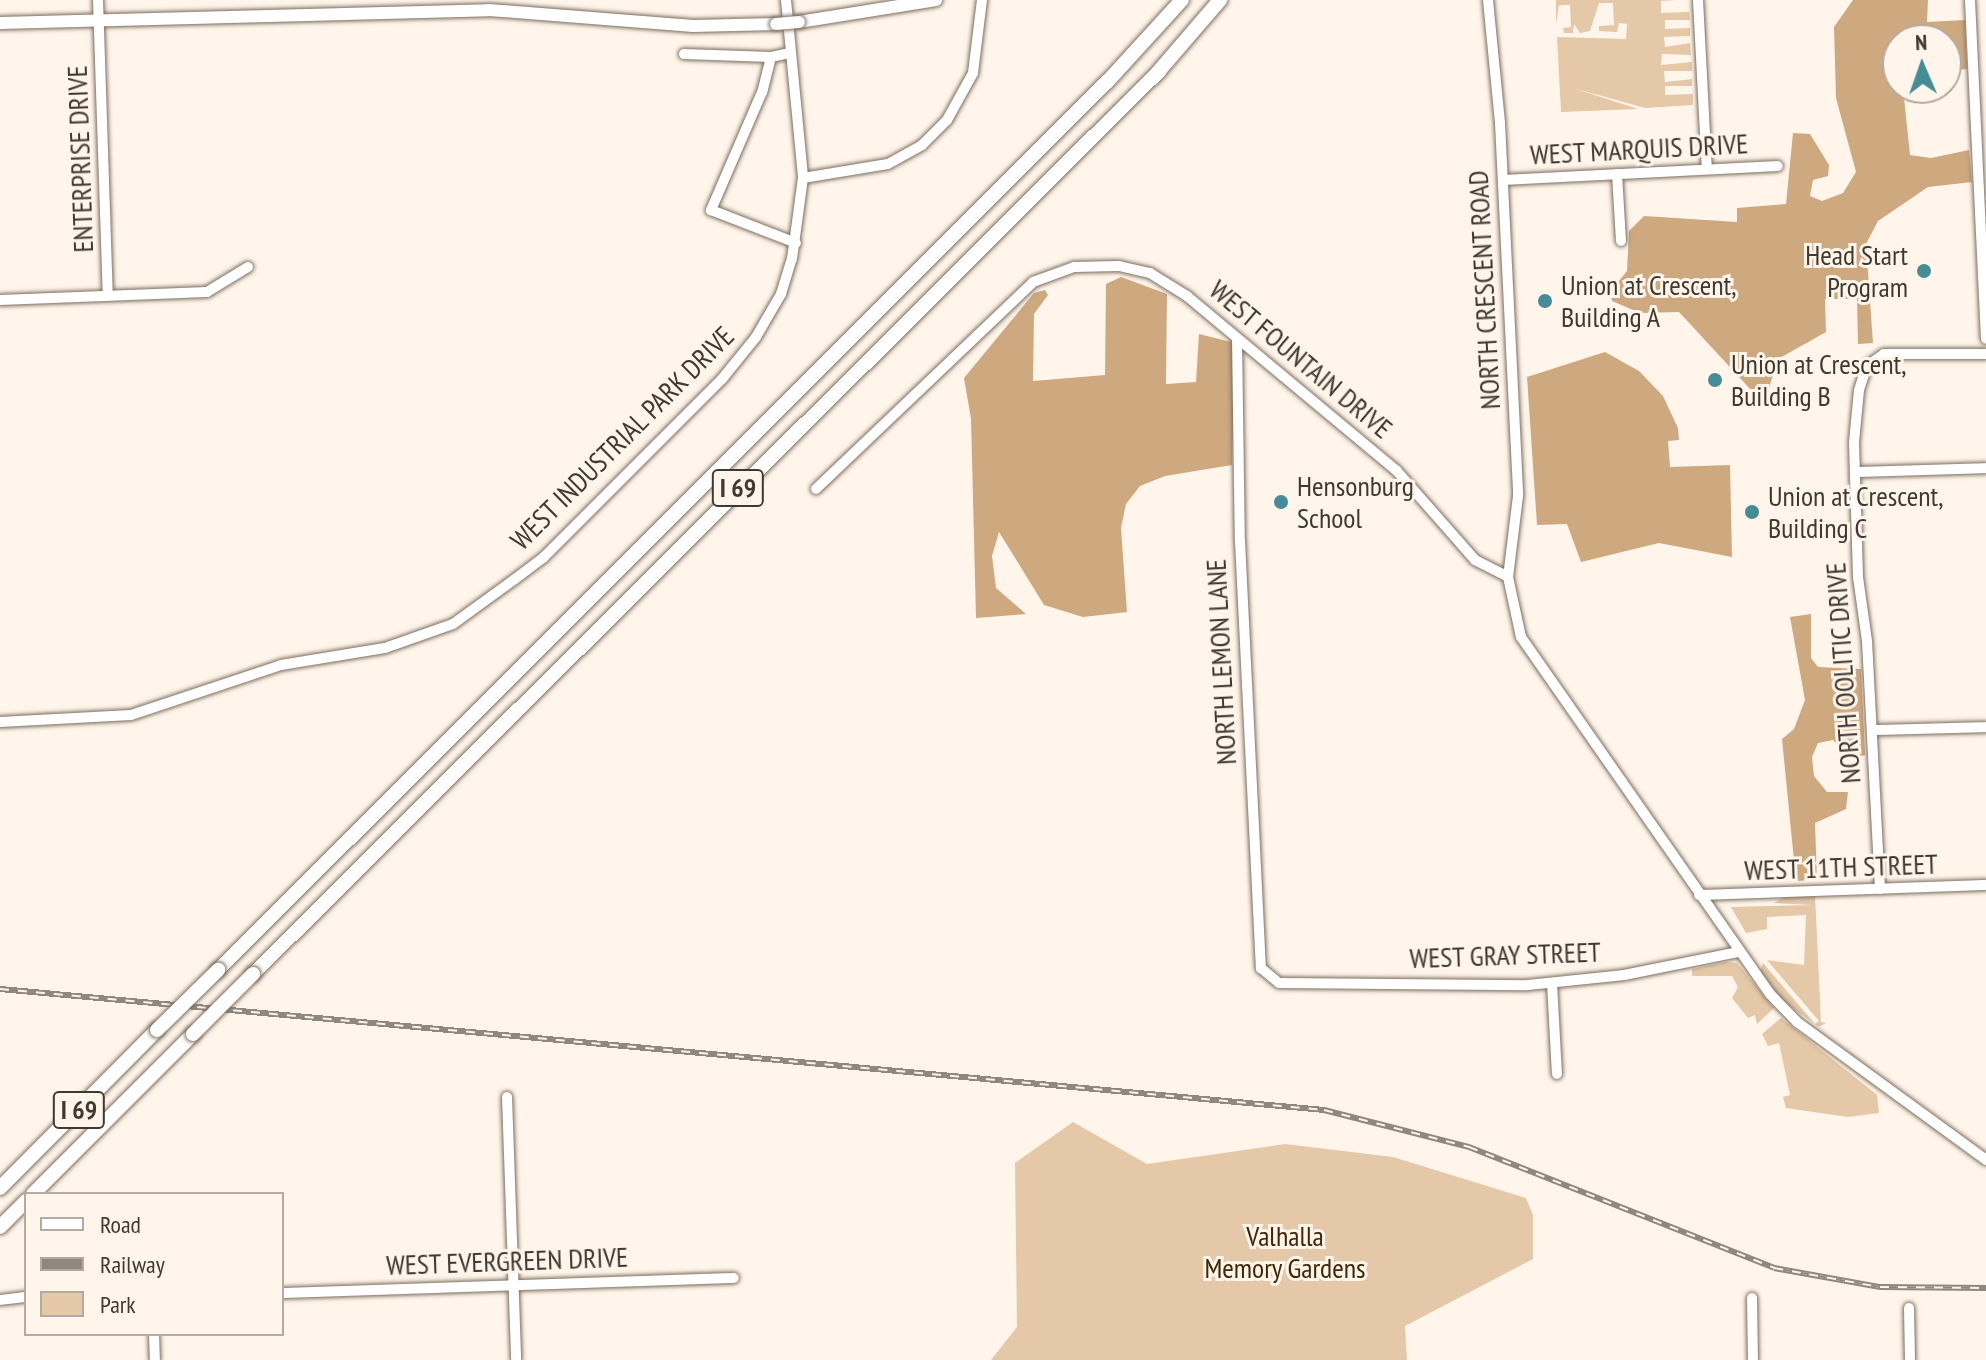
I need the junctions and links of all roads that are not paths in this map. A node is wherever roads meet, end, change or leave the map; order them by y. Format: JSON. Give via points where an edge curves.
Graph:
{"nodes":[{"id":1,"x":98,"y":0,"type":"edge"},
{"id":2,"x":786,"y":0,"type":"edge"},
{"id":3,"x":936,"y":0,"type":"edge"},
{"id":4,"x":982,"y":0,"type":"edge"},
{"id":5,"x":1182,"y":0,"type":"edge"},
{"id":6,"x":1220,"y":0,"type":"edge"},
{"id":7,"x":1488,"y":0,"type":"edge"},
{"id":8,"x":1698,"y":0,"type":"edge"},
{"id":9,"x":1970,"y":0,"type":"edge"},
{"id":10,"x":99,"y":20,"type":"junction"},
{"id":11,"x":0,"y":23,"type":"edge"},
{"id":12,"x":790,"y":53,"type":"junction"},
{"id":13,"x":684,"y":54,"type":"dead end"},
{"id":14,"x":771,"y":57,"type":"junction"},
{"id":15,"x":1778,"y":166,"type":"dead end"},
{"id":16,"x":1707,"y":169,"type":"junction"},
{"id":17,"x":1617,"y":174,"type":"junction"},
{"id":18,"x":803,"y":178,"type":"junction"},
{"id":19,"x":1503,"y":180,"type":"junction"},
{"id":20,"x":1621,"y":241,"type":"dead end"},
{"id":21,"x":796,"y":243,"type":"junction"},
{"id":22,"x":248,"y":267,"type":"dead end"},
{"id":23,"x":108,"y":296,"type":"junction"},
{"id":24,"x":0,"y":300,"type":"edge"},
{"id":25,"x":1237,"y":338,"type":"junction"},
{"id":26,"x":1986,"y":339,"type":"edge"},
{"id":27,"x":1986,"y":354,"type":"edge"},
{"id":28,"x":1986,"y":468,"type":"edge"},
{"id":29,"x":1855,"y":472,"type":"junction"},
{"id":30,"x":816,"y":489,"type":"dead end"},
{"id":31,"x":1508,"y":577,"type":"junction"},
{"id":32,"x":0,"y":722,"type":"edge"},
{"id":33,"x":1986,"y":727,"type":"edge"},
{"id":34,"x":1872,"y":730,"type":"junction"},
{"id":35,"x":1986,"y":885,"type":"edge"},
{"id":36,"x":1880,"y":889,"type":"junction"},
{"id":37,"x":1699,"y":895,"type":"junction"},
{"id":38,"x":1738,"y":952,"type":"junction"},
{"id":39,"x":1271,"y":981,"type":"joint"},
{"id":40,"x":1552,"y":983,"type":"junction"},
{"id":41,"x":1557,"y":1074,"type":"dead end"},
{"id":42,"x":507,"y":1097,"type":"dead end"},
{"id":43,"x":1986,"y":1160,"type":"edge"},
{"id":44,"x":0,"y":1188,"type":"edge"},
{"id":45,"x":35,"y":1192,"type":"edge"},
{"id":46,"x":24,"y":1203,"type":"edge"},
{"id":47,"x":0,"y":1227,"type":"edge"},
{"id":48,"x":734,"y":1278,"type":"dead end"},
{"id":49,"x":513,"y":1285,"type":"junction"},
{"id":50,"x":284,"y":1293,"type":"edge"},
{"id":51,"x":24,"y":1297,"type":"edge"},
{"id":52,"x":1752,"y":1298,"type":"dead end"},
{"id":53,"x":0,"y":1300,"type":"edge"},
{"id":54,"x":1909,"y":1308,"type":"dead end"},
{"id":55,"x":154,"y":1336,"type":"edge"},
{"id":56,"x":155,"y":1360,"type":"edge"},
{"id":57,"x":516,"y":1360,"type":"edge"},
{"id":58,"x":1753,"y":1360,"type":"edge"},
{"id":59,"x":1910,"y":1360,"type":"edge"}],
"edges":[{"from":1,"to":10,"type":"street","name":"ENTERPRISE DRIVE"},
{"from":2,"to":12,"type":"street","name":"WEST INDUSTRIAL PARK DRIVE"},
{"from":3,"to":10,"type":"main road","bridge":true,"via":[[776,24],[678,25],[502,10]]},
{"from":4,"to":18,"type":"street","via":[[970,83],[935,133],[906,155],[870,170]]},
{"from":5,"to":44,"type":"highway","number":"I 69","bridge":true,"via":[[1107,82]]},
{"from":6,"to":45,"type":"highway","number":"I 69","bridge":true,"via":[[1159,71]]},
{"from":7,"to":19,"type":"street","name":"NORTH CRESCENT ROAD"},
{"from":8,"to":16,"type":"street"},
{"from":9,"to":26,"type":"street"},
{"from":10,"to":11,"type":"main road"},
{"from":10,"to":23,"type":"street","name":"ENTERPRISE DRIVE"},
{"from":12,"to":14,"type":"street"},
{"from":12,"to":18,"type":"street","name":"WEST INDUSTRIAL PARK DRIVE"},
{"from":13,"to":14,"type":"street"},
{"from":14,"to":21,"type":"street","via":[[762,92],[711,210]]},
{"from":15,"to":16,"type":"street","name":"WEST MARQUIS DRIVE"},
{"from":16,"to":17,"type":"street","name":"WEST MARQUIS DRIVE"},
{"from":17,"to":19,"type":"street","name":"WEST MARQUIS DRIVE"},
{"from":17,"to":20,"type":"street"},
{"from":18,"to":21,"type":"street","name":"WEST INDUSTRIAL PARK DRIVE"},
{"from":19,"to":31,"type":"street","name":"NORTH CRESCENT ROAD","via":[[1518,506]]},
{"from":21,"to":32,"type":"street","name":"WEST INDUSTRIAL PARK DRIVE","via":[[781,294],[732,367],[544,557],[453,624],[385,648],[253,673],[131,715]]},
{"from":22,"to":23,"type":"street","via":[[207,292]]},
{"from":23,"to":24,"type":"street"},
{"from":25,"to":30,"type":"street","name":"WEST FOUNTAIN DRIVE","via":[[1150,273],[1100,265],[1058,272],[1021,291]]},
{"from":25,"to":31,"type":"street","name":"WEST FOUNTAIN DRIVE","via":[[1396,470],[1467,553]]},
{"from":25,"to":39,"type":"street","name":"NORTH LEMON LANE","via":[[1252,832],[1261,968]]},
{"from":27,"to":29,"type":"street","name":"NORTH OOLITIC DRIVE","via":[[1891,354],[1871,361],[1859,390]]},
{"from":28,"to":29,"type":"street"},
{"from":29,"to":34,"type":"street","name":"NORTH OOLITIC DRIVE"},
{"from":31,"to":37,"type":"street","via":[[1514,617],[1531,657]]},
{"from":33,"to":34,"type":"street"},
{"from":34,"to":36,"type":"street","name":"NORTH OOLITIC DRIVE"},
{"from":35,"to":36,"type":"street","name":"WEST 11TH STREET"},
{"from":36,"to":37,"type":"street","name":"WEST 11TH STREET"},
{"from":37,"to":38,"type":"street"},
{"from":38,"to":40,"type":"street","name":"WEST GRAY STREET"},
{"from":38,"to":43,"type":"street","via":[[1797,1022]]},
{"from":39,"to":40,"type":"street","name":"WEST GRAY STREET"},
{"from":40,"to":41,"type":"street"},
{"from":42,"to":49,"type":"street"},
{"from":46,"to":47,"type":"highway"},
{"from":48,"to":49,"type":"street","name":"WEST EVERGREEN DRIVE"},
{"from":49,"to":50,"type":"street","name":"WEST EVERGREEN DRIVE"},
{"from":49,"to":57,"type":"street"},
{"from":51,"to":53,"type":"street"},
{"from":52,"to":58,"type":"street"},
{"from":54,"to":59,"type":"street"},
{"from":55,"to":56,"type":"street"}]}
